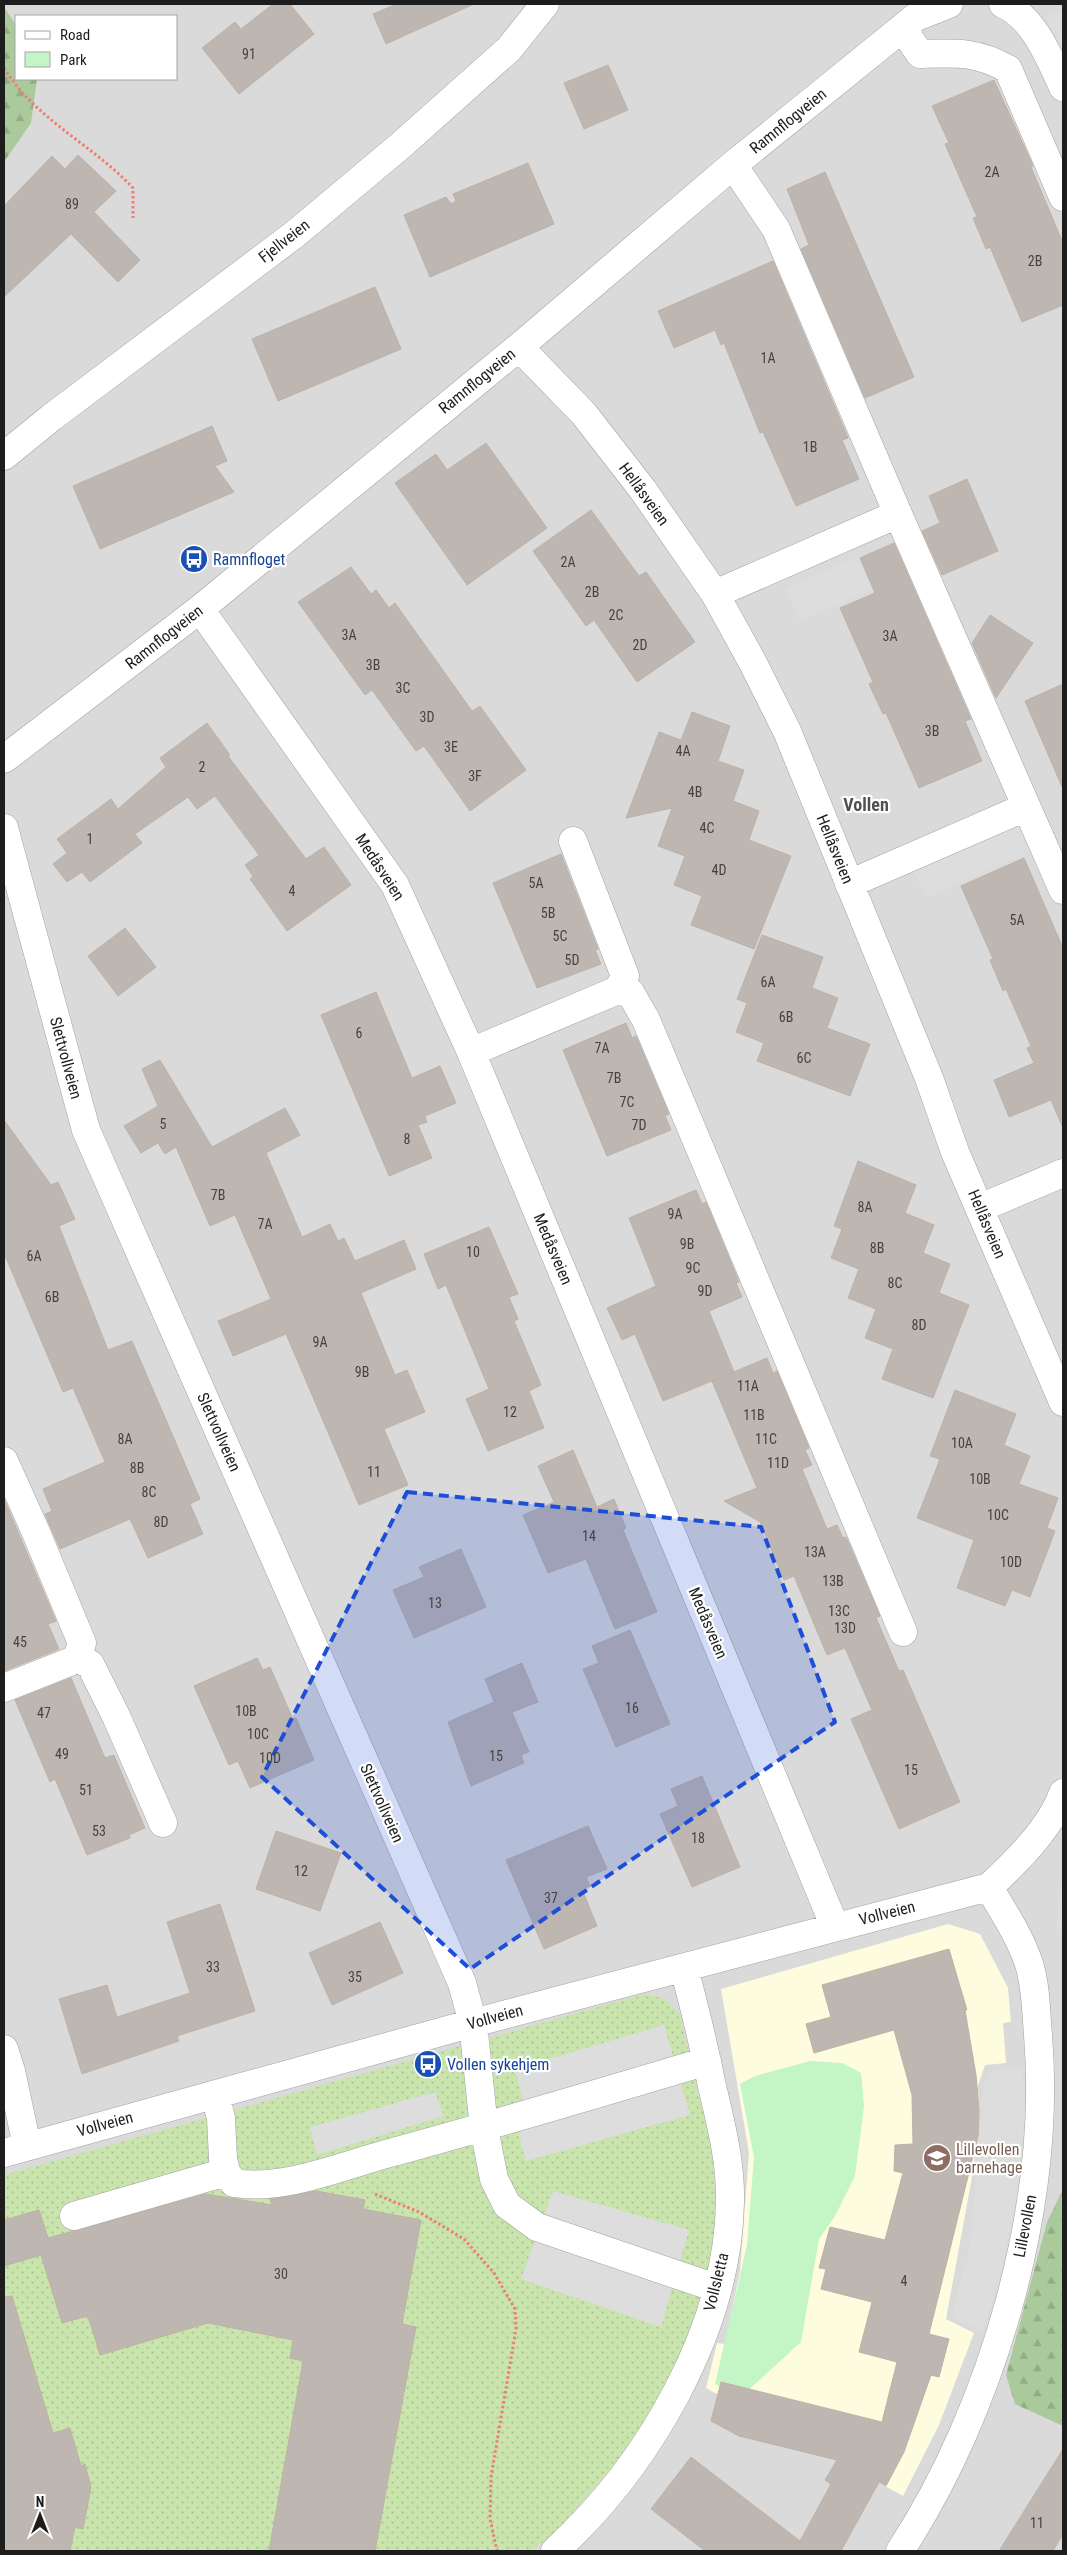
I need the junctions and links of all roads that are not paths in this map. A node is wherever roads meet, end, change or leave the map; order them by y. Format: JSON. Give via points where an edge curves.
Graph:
{"nodes":[{"id":1,"x":545,"y":4,"type":"edge"},
{"id":2,"x":949,"y":4,"type":"edge"},
{"id":3,"x":1003,"y":4,"type":"edge"},
{"id":4,"x":902,"y":28,"type":"junction"},
{"id":5,"x":1063,"y":86,"type":"edge"},
{"id":6,"x":733,"y":165,"type":"junction"},
{"id":7,"x":1063,"y":197,"type":"edge"},
{"id":8,"x":519,"y":347,"type":"junction"},
{"id":9,"x":4,"y":456,"type":"edge"},
{"id":10,"x":898,"y":514,"type":"junction"},
{"id":11,"x":714,"y":594,"type":"junction"},
{"id":12,"x":200,"y":609,"type":"junction"},
{"id":13,"x":4,"y":760,"type":"edge"},
{"id":14,"x":1026,"y":807,"type":"junction"},
{"id":15,"x":4,"y":828,"type":"edge"},
{"id":16,"x":573,"y":841,"type":"dead end"},
{"id":17,"x":849,"y":884,"type":"junction"},
{"id":18,"x":1063,"y":890,"type":"edge"},
{"id":19,"x":618,"y":990,"type":"junction"},
{"id":20,"x":471,"y":1052,"type":"junction"},
{"id":21,"x":1063,"y":1174,"type":"edge"},
{"id":22,"x":980,"y":1208,"type":"junction"},
{"id":23,"x":1063,"y":1402,"type":"edge"},
{"id":24,"x":4,"y":1461,"type":"edge"},
{"id":25,"x":903,"y":1632,"type":"dead end"},
{"id":26,"x":77,"y":1660,"type":"junction"},
{"id":27,"x":4,"y":1688,"type":"edge"},
{"id":28,"x":1063,"y":1796,"type":"edge"},
{"id":29,"x":163,"y":1823,"type":"dead end"},
{"id":30,"x":989,"y":1887,"type":"junction"},
{"id":31,"x":834,"y":1927,"type":"junction"},
{"id":32,"x":684,"y":1969,"type":"junction"},
{"id":33,"x":473,"y":2023,"type":"junction"},
{"id":34,"x":4,"y":2049,"type":"edge"},
{"id":35,"x":707,"y":2061,"type":"junction"},
{"id":36,"x":215,"y":2094,"type":"junction"},
{"id":37,"x":484,"y":2128,"type":"junction"},
{"id":38,"x":15,"y":2150,"type":"edge"},
{"id":39,"x":226,"y":2172,"type":"junction"},
{"id":40,"x":74,"y":2216,"type":"dead end"},
{"id":41,"x":716,"y":2288,"type":"junction"},
{"id":42,"x":555,"y":2551,"type":"edge"},
{"id":43,"x":900,"y":2551,"type":"edge"}],
"edges":[{"from":1,"to":9,"type":"street","name":"Fjellveien","via":[[509,49],[295,234]]},
{"from":2,"to":4,"type":"street","name":"Ramnflogveien","via":[[916,17]]},
{"from":3,"to":5,"type":"street","via":[[1024,19],[1046,51]]},
{"from":4,"to":6,"type":"street","name":"Ramnflogveien"},
{"from":4,"to":7,"type":"street","via":[[920,54],[962,53],[988,58],[1008,69]]},
{"from":6,"to":8,"type":"street","name":"Ramnflogveien"},
{"from":6,"to":10,"type":"street","via":[[776,229]]},
{"from":8,"to":11,"type":"street","name":"Hellåsveien","via":[[584,414],[643,490]]},
{"from":8,"to":12,"type":"street","name":"Ramnflogveien"},
{"from":10,"to":11,"type":"street"},
{"from":10,"to":14,"type":"street"},
{"from":11,"to":17,"type":"street","name":"Hellåsveien","via":[[788,731]]},
{"from":12,"to":13,"type":"street","name":"Ramnflogveien"},
{"from":12,"to":20,"type":"street","name":"Medåsveien","via":[[395,885]]},
{"from":14,"to":17,"type":"street"},
{"from":14,"to":18,"type":"street"},
{"from":15,"to":33,"type":"street","name":"Slettvollveien","via":[[86,1130],[462,1982]]},
{"from":16,"to":19,"type":"street","via":[[625,976]]},
{"from":17,"to":22,"type":"street","name":"Hellåsveien"},
{"from":19,"to":20,"type":"street"},
{"from":19,"to":25,"type":"street","via":[[630,992],[646,1020]]},
{"from":20,"to":31,"type":"street","name":"Medåsveien"},
{"from":21,"to":22,"type":"street"},
{"from":22,"to":23,"type":"street","name":"Hellåsveien"},
{"from":24,"to":26,"type":"street","via":[[82,1643]]},
{"from":26,"to":27,"type":"street"},
{"from":26,"to":29,"type":"street","via":[[90,1664]]},
{"from":28,"to":30,"type":"street","via":[[1042,1830],[1016,1862]]},
{"from":30,"to":31,"type":"street","name":"Vollveien"},
{"from":30,"to":43,"type":"street","name":"Lillevollen","via":[[1019,1940],[1029,1965],[1035,2001],[1041,2077],[1029,2218],[1013,2286],[974,2410],[941,2484]]},
{"from":31,"to":32,"type":"street","name":"Vollveien"},
{"from":32,"to":33,"type":"street","name":"Vollveien"},
{"from":32,"to":35,"type":"street","name":"Vollsletta"},
{"from":33,"to":36,"type":"street","name":"Vollveien"},
{"from":33,"to":37,"type":"street","name":"Slettvollveien"},
{"from":34,"to":38,"type":"street","via":[[11,2071]]},
{"from":35,"to":37,"type":"street"},
{"from":35,"to":41,"type":"street","name":"Vollsletta","via":[[726,2149],[730,2202]]},
{"from":36,"to":38,"type":"street","name":"Vollveien"},
{"from":36,"to":39,"type":"street","via":[[221,2118]]},
{"from":37,"to":39,"type":"street","via":[[292,2180],[254,2186],[234,2183]]},
{"from":37,"to":41,"type":"street","name":"Slettvollveien","via":[[494,2179],[507,2205],[537,2228]]},
{"from":39,"to":40,"type":"street"},
{"from":41,"to":42,"type":"street","name":"Vollsletta","via":[[688,2372],[667,2413],[610,2495]]}]}
